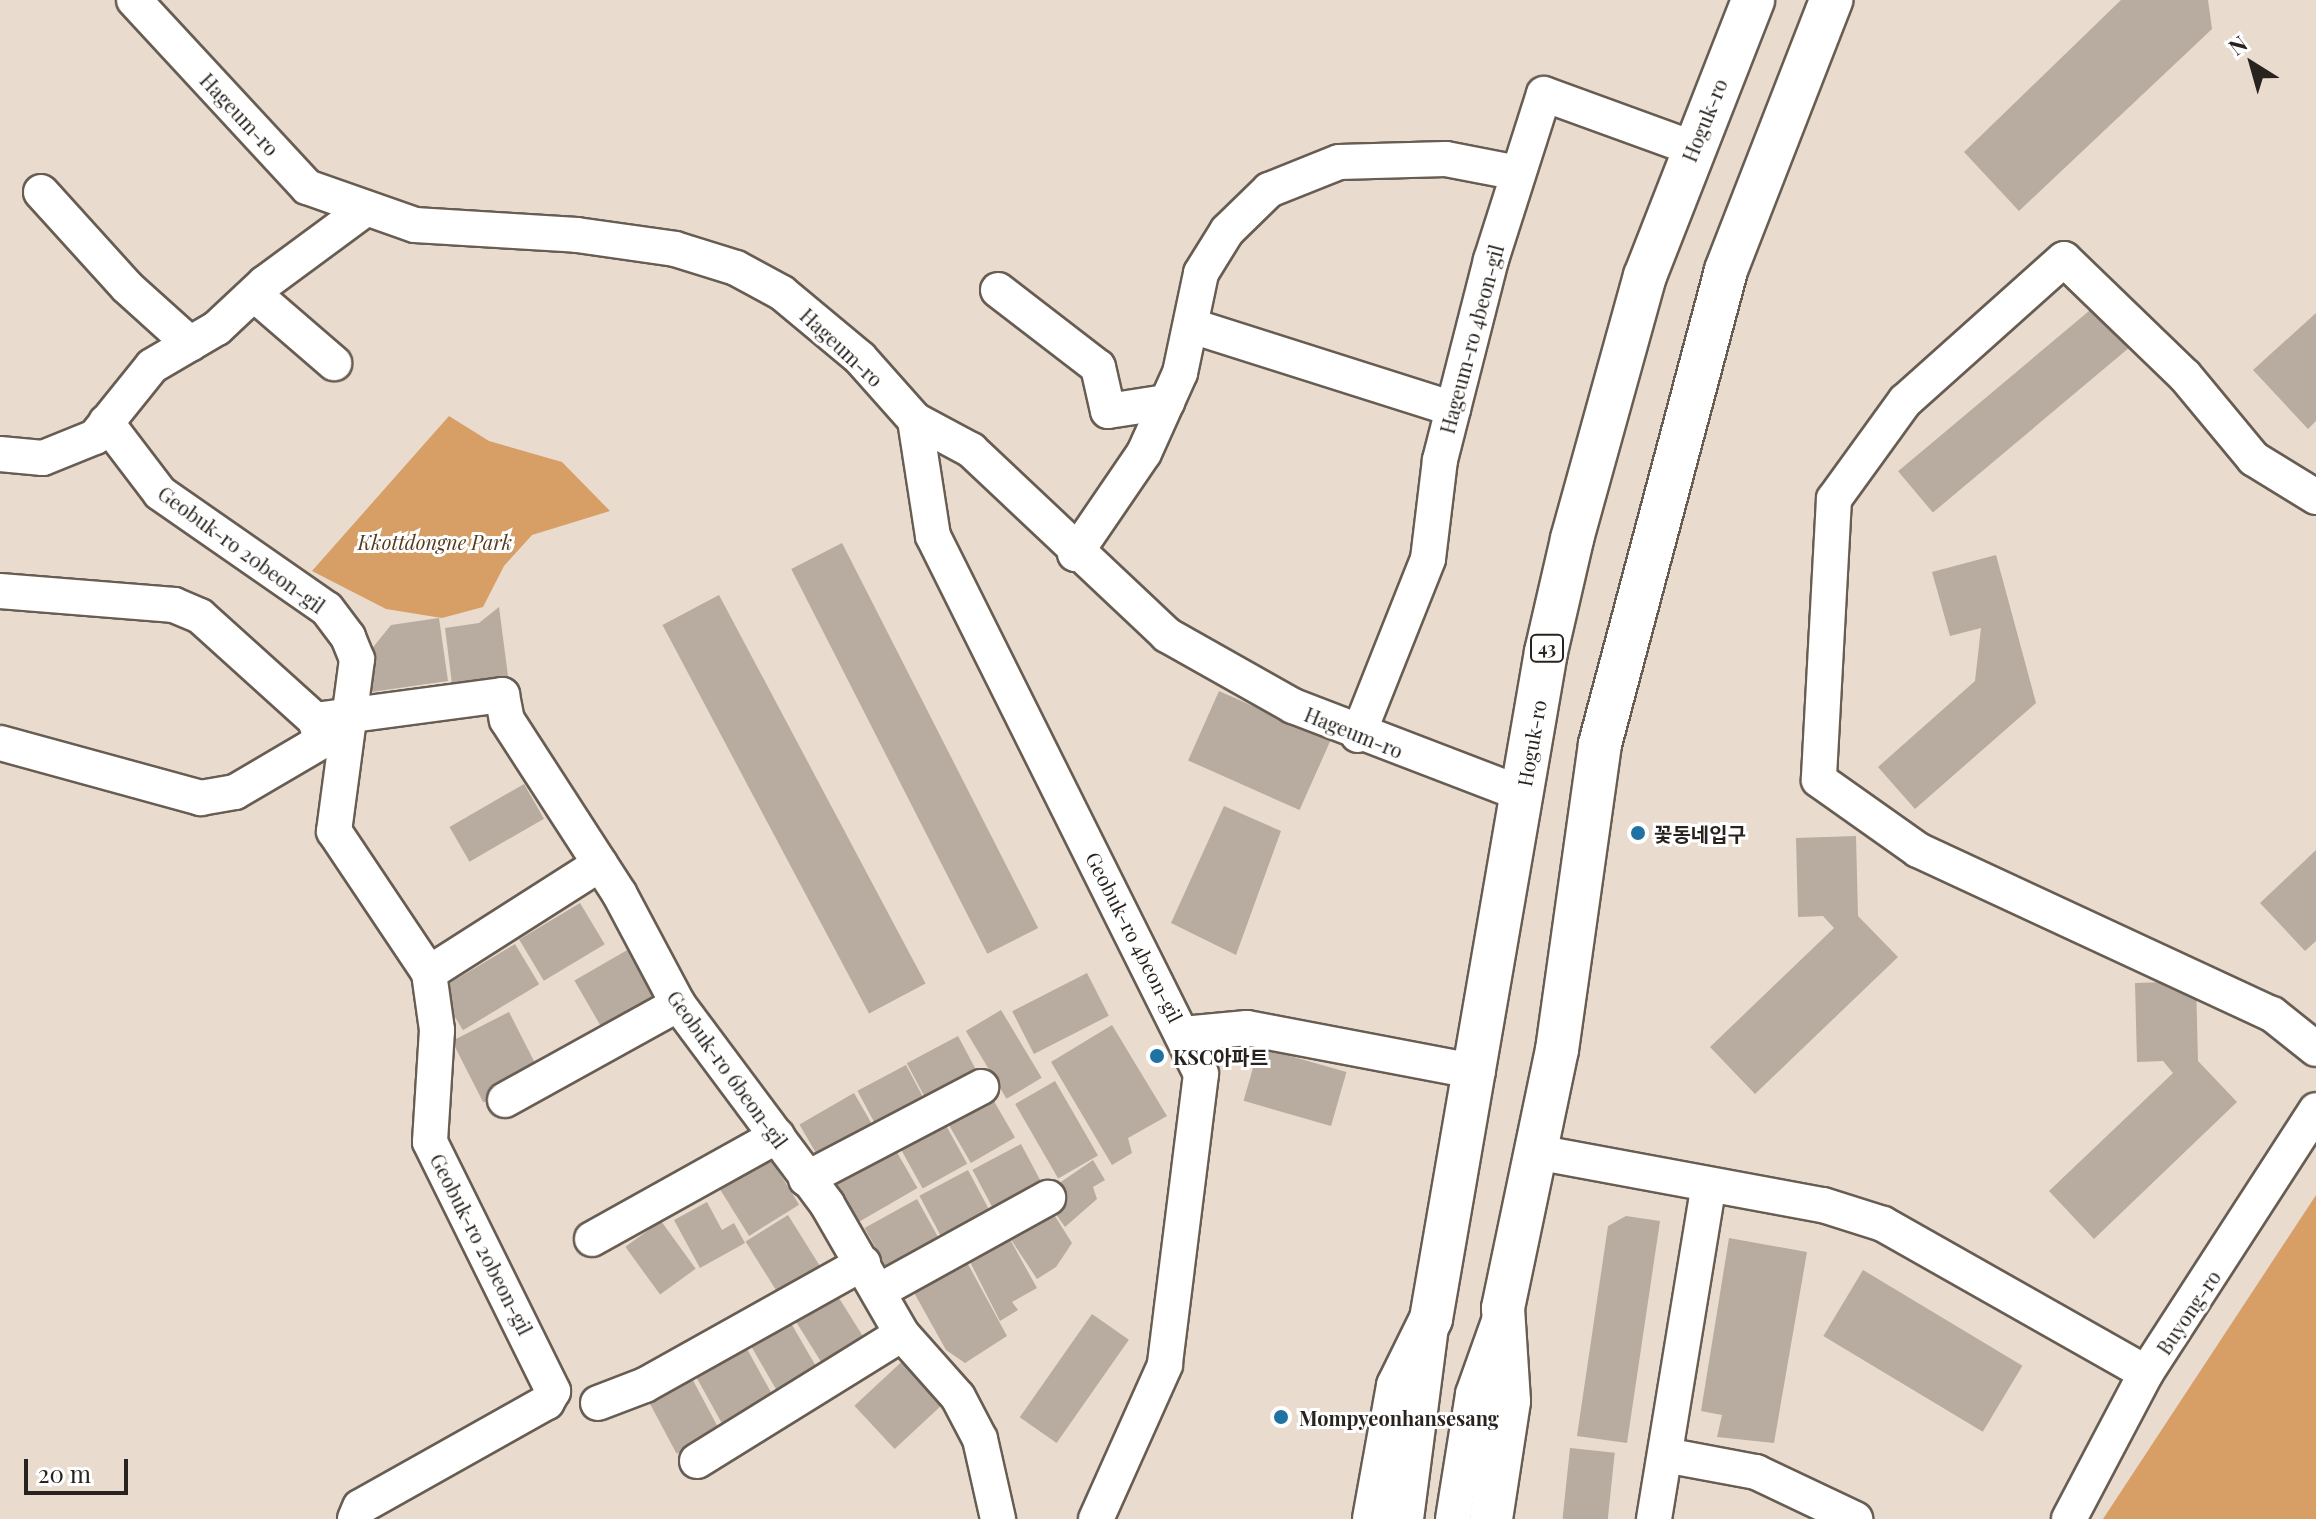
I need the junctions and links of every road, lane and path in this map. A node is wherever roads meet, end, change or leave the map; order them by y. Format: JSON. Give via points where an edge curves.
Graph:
{"nodes":[{"id":1,"x":134,"y":0,"type":"edge"},
{"id":2,"x":1753,"y":0,"type":"edge"},
{"id":3,"x":1831,"y":0,"type":"edge"},
{"id":4,"x":1844,"y":0,"type":"edge"},
{"id":5,"x":1804,"y":71,"type":"junction"},
{"id":6,"x":1692,"y":148,"type":"junction"},
{"id":7,"x":1518,"y":173,"type":"junction"},
{"id":8,"x":41,"y":192,"type":"dead end"},
{"id":9,"x":364,"y":210,"type":"junction"},
{"id":10,"x":998,"y":290,"type":"dead end"},
{"id":11,"x":254,"y":294,"type":"junction"},
{"id":12,"x":1192,"y":326,"type":"junction"},
{"id":13,"x":190,"y":344,"type":"junction"},
{"id":14,"x":334,"y":363,"type":"dead end"},
{"id":15,"x":1167,"y":402,"type":"junction"},
{"id":16,"x":1453,"y":409,"type":"junction"},
{"id":17,"x":915,"y":420,"type":"junction"},
{"id":18,"x":106,"y":422,"type":"junction"},
{"id":19,"x":0,"y":454,"type":"edge"},
{"id":20,"x":2316,"y":497,"type":"edge"},
{"id":21,"x":1075,"y":554,"type":"junction"},
{"id":22,"x":0,"y":591,"type":"edge"},
{"id":23,"x":352,"y":715,"type":"junction"},
{"id":24,"x":315,"y":720,"type":"junction"},
{"id":25,"x":1358,"y":735,"type":"junction"},
{"id":26,"x":0,"y":743,"type":"edge"},
{"id":27,"x":1522,"y":794,"type":"junction"},
{"id":28,"x":600,"y":864,"type":"junction"},
{"id":29,"x":429,"y":973,"type":"junction"},
{"id":30,"x":678,"y":1004,"type":"junction"},
{"id":31,"x":1183,"y":1034,"type":"junction"},
{"id":32,"x":2316,"y":1049,"type":"edge"},
{"id":33,"x":1478,"y":1072,"type":"junction"},
{"id":34,"x":981,"y":1087,"type":"dead end"},
{"id":35,"x":505,"y":1100,"type":"dead end"},
{"id":36,"x":2316,"y":1110,"type":"edge"},
{"id":37,"x":777,"y":1136,"type":"junction"},
{"id":38,"x":1536,"y":1152,"type":"junction"},
{"id":39,"x":806,"y":1179,"type":"junction"},
{"id":40,"x":1708,"y":1188,"type":"junction"},
{"id":41,"x":1048,"y":1198,"type":"dead end"},
{"id":42,"x":592,"y":1239,"type":"dead end"},
{"id":43,"x":872,"y":1277,"type":"junction"},
{"id":44,"x":1503,"y":1308,"type":"junction"},
{"id":45,"x":1431,"y":1319,"type":"junction"},
{"id":46,"x":902,"y":1334,"type":"junction"},
{"id":47,"x":2146,"y":1373,"type":"junction"},
{"id":48,"x":598,"y":1403,"type":"dead end"},
{"id":49,"x":1665,"y":1455,"type":"junction"},
{"id":50,"x":697,"y":1461,"type":"dead end"},
{"id":51,"x":355,"y":1519,"type":"edge"},
{"id":52,"x":998,"y":1519,"type":"edge"},
{"id":53,"x":1096,"y":1519,"type":"edge"},
{"id":54,"x":1374,"y":1519,"type":"edge"},
{"id":55,"x":1406,"y":1519,"type":"edge"},
{"id":56,"x":1453,"y":1519,"type":"edge"},
{"id":57,"x":1491,"y":1519,"type":"edge"},
{"id":58,"x":1654,"y":1519,"type":"edge"},
{"id":59,"x":1855,"y":1519,"type":"edge"},
{"id":60,"x":2069,"y":1519,"type":"edge"}],
"edges":[{"from":1,"to":9,"type":"street","name":"Hageum-ro","via":[[307,187]]},
{"from":2,"to":6,"type":"main road","name":"Hoguk-ro","number":"43"},
{"from":3,"to":5,"type":"main road"},
{"from":4,"to":5,"type":"main road"},
{"from":5,"to":38,"type":"main road","via":[[1726,270],[1600,744],[1557,1050]]},
{"from":6,"to":7,"type":"street","name":"Hageum-ro 4beon-gil","via":[[1544,94]]},
{"from":6,"to":27,"type":"main road","name":"Hoguk-ro","number":"43","via":[[1645,276],[1602,422],[1546,652]]},
{"from":7,"to":12,"type":"street","via":[[1446,159],[1339,162],[1269,190],[1227,231],[1201,273]]},
{"from":7,"to":16,"type":"street","name":"Hageum-ro 4beon-gil"},
{"from":8,"to":13,"type":"street","via":[[127,287]]},
{"from":9,"to":11,"type":"street"},
{"from":9,"to":17,"type":"street","name":"Hageum-ro","via":[[415,225],[577,235],[675,249],[736,268],[782,293],[860,358]]},
{"from":10,"to":15,"type":"street","via":[[1098,367],[1108,411]]},
{"from":11,"to":13,"type":"street"},
{"from":11,"to":14,"type":"street"},
{"from":12,"to":15,"type":"street"},
{"from":12,"to":16,"type":"street"},
{"from":13,"to":18,"type":"street","via":[[152,366]]},
{"from":15,"to":21,"type":"street","via":[[1144,453]]},
{"from":16,"to":25,"type":"street","name":"Hageum-ro 4beon-gil","via":[[1428,559]]},
{"from":17,"to":21,"type":"street","name":"Hageum-ro","via":[[971,450]]},
{"from":17,"to":31,"type":"street","name":"Geobuk-ro 4beon-gil","via":[[933,536]]},
{"from":18,"to":19,"type":"street","via":[[95,437],[43,458]]},
{"from":18,"to":23,"type":"street","name":"Geobuk-ro 20beon-gil","via":[[160,493],[327,609],[357,659]]},
{"from":20,"to":32,"type":"street","via":[[2254,459],[2185,376],[2064,259],[1905,401],[1834,499],[1819,780],[1918,850],[2258,1007]]},
{"from":21,"to":25,"type":"street","name":"Hageum-ro","via":[[1167,635],[1293,706]]},
{"from":22,"to":24,"type":"street","via":[[174,605],[200,616]]},
{"from":23,"to":24,"type":"street","name":"Geobuk-ro 6beon-gil"},
{"from":23,"to":28,"type":"street","name":"Geobuk-ro 6beon-gil","via":[[502,695],[507,720]]},
{"from":23,"to":29,"type":"street","name":"Geobuk-ro 20beon-gil","via":[[334,831]]},
{"from":24,"to":26,"type":"street","via":[[322,741],[301,758],[235,792],[201,798]]},
{"from":25,"to":27,"type":"street","name":"Hageum-ro"},
{"from":27,"to":33,"type":"main road","name":"Hoguk-ro","number":"43"},
{"from":28,"to":29,"type":"street"},
{"from":28,"to":30,"type":"street","name":"Geobuk-ro 6beon-gil"},
{"from":29,"to":51,"type":"street","name":"Geobuk-ro 20beon-gil","via":[[437,1030],[430,1142],[553,1391],[547,1402],[360,1507]]},
{"from":30,"to":35,"type":"street"},
{"from":30,"to":37,"type":"street","name":"Geobuk-ro 6beon-gil"},
{"from":31,"to":33,"type":"street","via":[[1247,1028],[1417,1065]]},
{"from":31,"to":53,"type":"street","name":"Geobuk-ro 4beon-gil","via":[[1201,1074],[1200,1123],[1165,1365]]},
{"from":33,"to":45,"type":"main road","name":"Hoguk-ro","number":"43"},
{"from":34,"to":39,"type":"street"},
{"from":36,"to":47,"type":"street","name":"Buyong-ro"},
{"from":37,"to":39,"type":"street","name":"Geobuk-ro 6beon-gil"},
{"from":37,"to":42,"type":"street"},
{"from":38,"to":40,"type":"street"},
{"from":38,"to":44,"type":"main road"},
{"from":39,"to":43,"type":"street","name":"Geobuk-ro 6beon-gil"},
{"from":40,"to":47,"type":"street","via":[[1823,1205],[1883,1224]]},
{"from":40,"to":49,"type":"street"},
{"from":41,"to":43,"type":"street"},
{"from":43,"to":46,"type":"street","name":"Geobuk-ro 6beon-gil"},
{"from":43,"to":48,"type":"street"},
{"from":44,"to":56,"type":"street","via":[[1473,1394]]},
{"from":44,"to":57,"type":"main road","via":[[1509,1401]]},
{"from":45,"to":54,"type":"main road","name":"Hoguk-ro","number":"43","via":[[1398,1386]]},
{"from":45,"to":55,"type":"street","name":"Hoguk-ro"},
{"from":46,"to":50,"type":"street"},
{"from":46,"to":52,"type":"street","name":"Geobuk-ro 6beon-gil","via":[[942,1375],[980,1439]]},
{"from":47,"to":60,"type":"street","name":"Buyong-ro"},
{"from":49,"to":58,"type":"street"},
{"from":49,"to":59,"type":"street","via":[[1756,1472]]}]}
